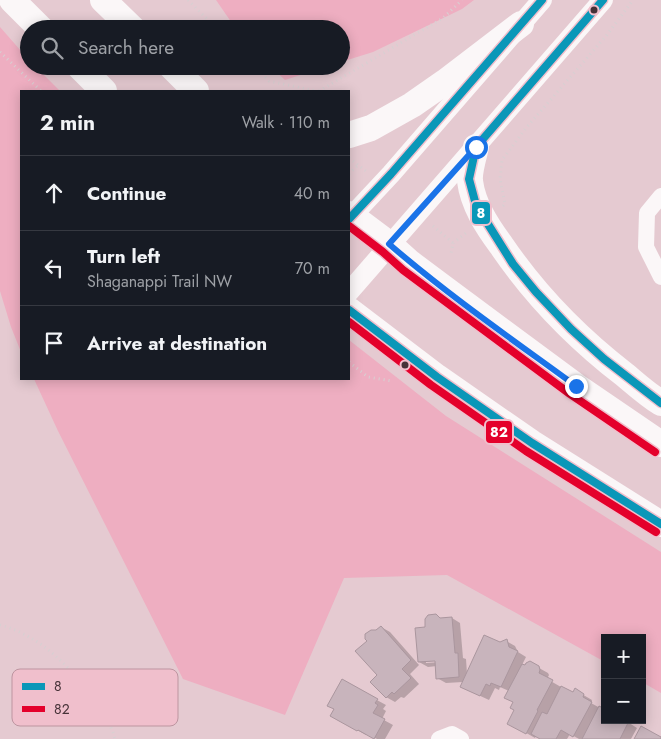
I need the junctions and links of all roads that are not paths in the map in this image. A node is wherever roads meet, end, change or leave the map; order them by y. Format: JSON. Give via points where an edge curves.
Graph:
{"nodes":[{"id":1,"x":12,"y":0,"type":"edge"},
{"id":2,"x":104,"y":0,"type":"edge"},
{"id":3,"x":542,"y":0,"type":"edge"},
{"id":4,"x":603,"y":0,"type":"edge"},
{"id":5,"x":32,"y":20,"type":"edge"},
{"id":6,"x":124,"y":20,"type":"edge"},
{"id":7,"x":521,"y":24,"type":"junction"},
{"id":8,"x":87,"y":75,"type":"edge"},
{"id":9,"x":180,"y":75,"type":"edge"},
{"id":10,"x":103,"y":90,"type":"edge"},
{"id":11,"x":195,"y":90,"type":"edge"},
{"id":12,"x":350,"y":135,"type":"edge"},
{"id":13,"x":476,"y":147,"type":"junction"},
{"id":14,"x":661,"y":196,"type":"edge"},
{"id":15,"x":350,"y":216,"type":"edge"},
{"id":16,"x":389,"y":244,"type":"junction"},
{"id":17,"x":661,"y":277,"type":"edge"},
{"id":18,"x":350,"y":291,"type":"edge"},
{"id":19,"x":350,"y":311,"type":"edge"},
{"id":20,"x":661,"y":403,"type":"edge"},
{"id":21,"x":661,"y":444,"type":"edge"},
{"id":22,"x":661,"y":524,"type":"edge"},
{"id":23,"x":440,"y":739,"type":"edge"},
{"id":24,"x":460,"y":739,"type":"edge"}],
"edges":[{"from":1,"to":5,"type":"main road"},
{"from":2,"to":6,"type":"main road"},
{"from":3,"to":7,"type":"street"},
{"from":4,"to":13,"type":"street"},
{"from":7,"to":12,"type":"main road","via":[[412,105],[371,128]]},
{"from":7,"to":15,"type":"street","via":[[391,174]]},
{"from":8,"to":10,"type":"main road"},
{"from":9,"to":11,"type":"main road"},
{"from":13,"to":16,"type":"street"},
{"from":13,"to":20,"type":"main road","via":[[469,179],[476,205],[513,264],[571,329]]},
{"from":14,"to":17,"type":"street","via":[[647,213],[646,247]]},
{"from":15,"to":16,"type":"main road"},
{"from":16,"to":18,"type":"street"},
{"from":16,"to":21,"type":"main road","via":[[445,290]]},
{"from":19,"to":22,"type":"main road","via":[[532,443]]},
{"from":23,"to":24,"type":"street","via":[[452,734]]}]}
